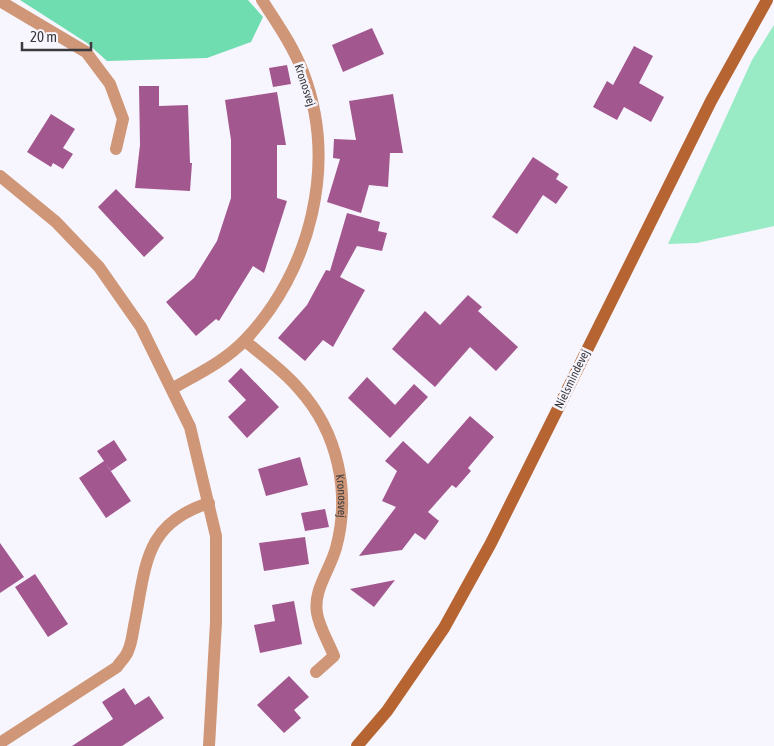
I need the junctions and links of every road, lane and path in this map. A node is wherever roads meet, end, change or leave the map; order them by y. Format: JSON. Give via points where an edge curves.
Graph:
{"nodes":[{"id":1,"x":262,"y":0,"type":"edge"},
{"id":2,"x":767,"y":0,"type":"edge"},
{"id":3,"x":0,"y":1,"type":"edge"},
{"id":4,"x":116,"y":150,"type":"dead end"},
{"id":5,"x":0,"y":176,"type":"edge"},
{"id":6,"x":245,"y":341,"type":"junction"},
{"id":7,"x":173,"y":388,"type":"junction"},
{"id":8,"x":209,"y":503,"type":"junction"},
{"id":9,"x":316,"y":672,"type":"dead end"},
{"id":10,"x":0,"y":742,"type":"edge"},
{"id":11,"x":209,"y":746,"type":"edge"},
{"id":12,"x":357,"y":746,"type":"edge"}],
"edges":[{"from":1,"to":6,"type":"street","name":"Kronosvej","via":[[288,40],[303,74],[314,114],[318,149],[310,226],[295,268]]},
{"from":2,"to":12,"type":"street","name":"Nielsmindevej","via":[[711,101],[454,611],[387,711]]},
{"from":3,"to":4,"type":"street","via":[[86,52],[110,84],[122,119]]},
{"from":5,"to":7,"type":"street","via":[[56,222],[99,267],[141,327]]},
{"from":6,"to":7,"type":"street","name":"Kronosvej","via":[[217,364]]},
{"from":6,"to":9,"type":"street","name":"Kronosvej","via":[[299,388],[319,416],[334,447],[342,481],[342,516],[337,541],[318,593],[317,607],[334,656]]},
{"from":7,"to":8,"type":"street","via":[[190,426]]},
{"from":8,"to":10,"type":"street","via":[[188,510],[170,522],[155,539],[147,559],[129,651],[117,667]]},
{"from":8,"to":11,"type":"street","via":[[216,536]]}]}
